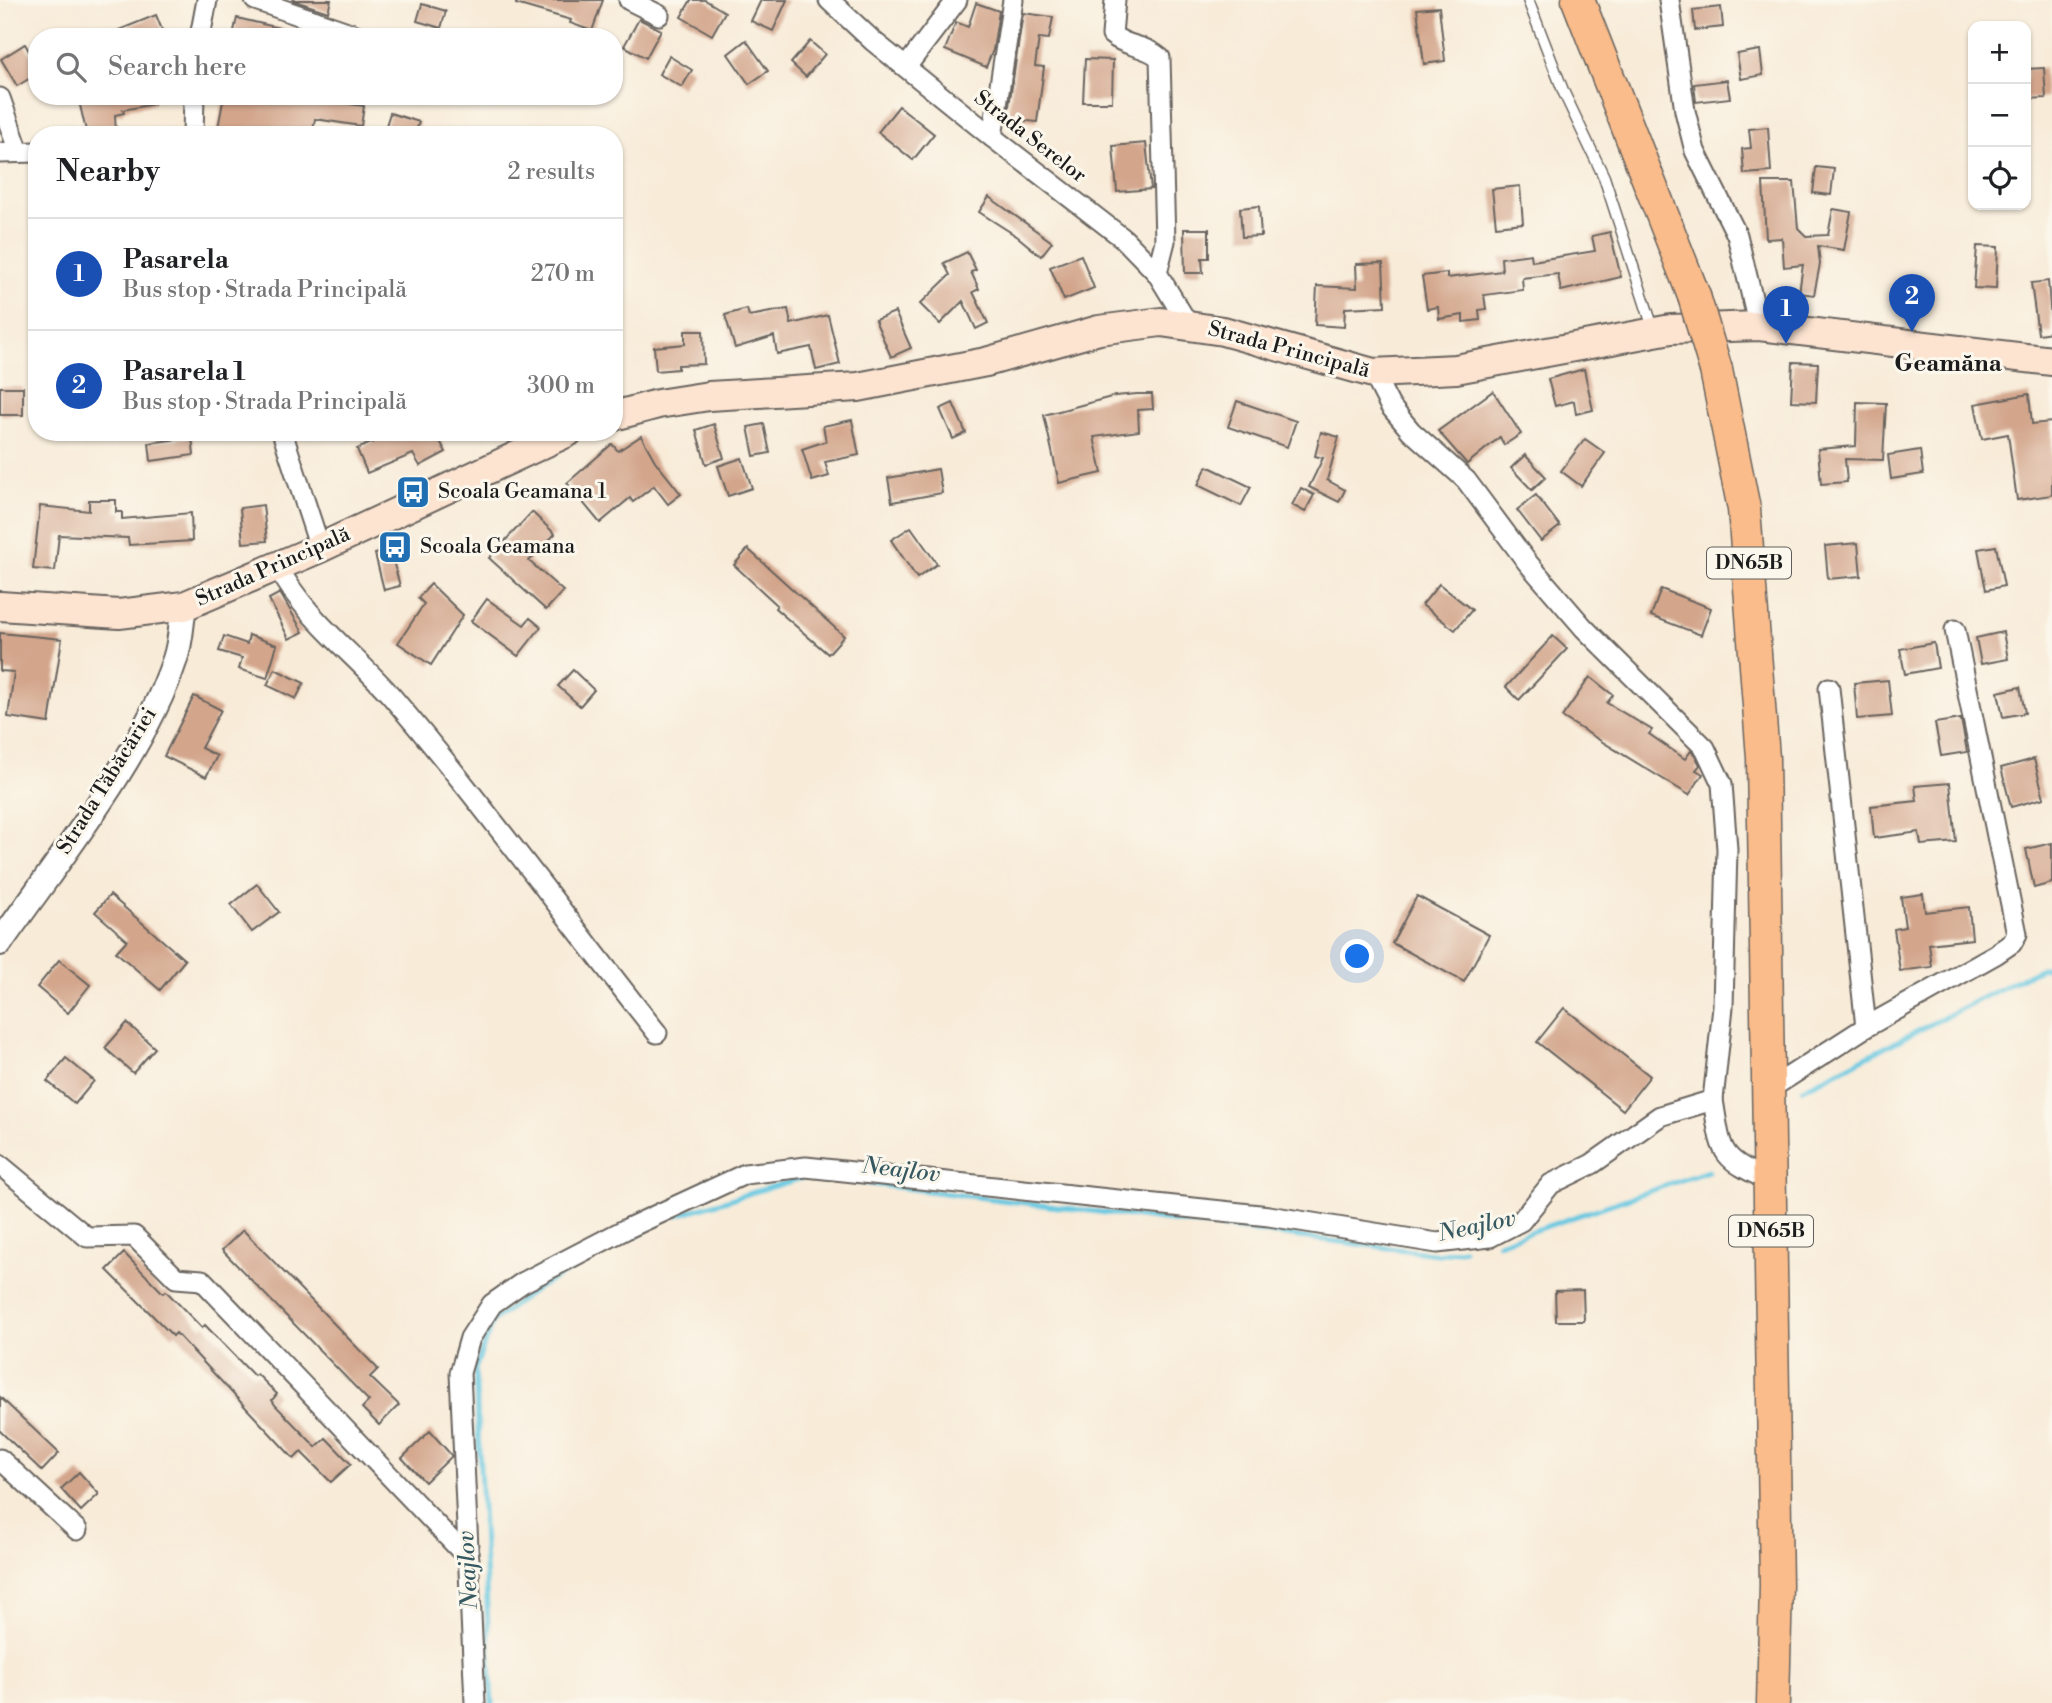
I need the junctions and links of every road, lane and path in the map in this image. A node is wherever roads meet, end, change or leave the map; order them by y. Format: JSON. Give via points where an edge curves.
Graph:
{"nodes":[{"id":1,"x":206,"y":0,"type":"edge"},
{"id":2,"x":254,"y":0,"type":"edge"},
{"id":3,"x":629,"y":0,"type":"edge"},
{"id":4,"x":828,"y":0,"type":"edge"},
{"id":5,"x":957,"y":0,"type":"edge"},
{"id":6,"x":1013,"y":0,"type":"edge"},
{"id":7,"x":1115,"y":0,"type":"edge"},
{"id":8,"x":1528,"y":0,"type":"edge"},
{"id":9,"x":1577,"y":0,"type":"edge"},
{"id":10,"x":1669,"y":0,"type":"edge"},
{"id":11,"x":659,"y":16,"type":"dead end"},
{"id":12,"x":201,"y":28,"type":"edge"},
{"id":13,"x":336,"y":28,"type":"edge"},
{"id":14,"x":906,"y":67,"type":"junction"},
{"id":15,"x":0,"y":98,"type":"edge"},
{"id":16,"x":194,"y":105,"type":"edge"},
{"id":17,"x":193,"y":126,"type":"edge"},
{"id":18,"x":992,"y":137,"type":"junction"},
{"id":19,"x":18,"y":152,"type":"edge"},
{"id":20,"x":1157,"y":273,"type":"junction"},
{"id":21,"x":1188,"y":324,"type":"junction"},
{"id":22,"x":1759,"y":326,"type":"junction"},
{"id":23,"x":1655,"y":332,"type":"junction"},
{"id":24,"x":2052,"y":361,"type":"edge"},
{"id":25,"x":1373,"y":373,"type":"junction"},
{"id":26,"x":623,"y":414,"type":"edge"},
{"id":27,"x":285,"y":441,"type":"edge"},
{"id":28,"x":549,"y":441,"type":"edge"},
{"id":29,"x":320,"y":548,"type":"junction"},
{"id":30,"x":278,"y":567,"type":"junction"},
{"id":31,"x":0,"y":606,"type":"edge"},
{"id":32,"x":184,"y":606,"type":"junction"},
{"id":33,"x":1955,"y":630,"type":"dead end"},
{"id":34,"x":1829,"y":688,"type":"dead end"},
{"id":35,"x":0,"y":943,"type":"edge"},
{"id":36,"x":1866,"y":1027,"type":"junction"},
{"id":37,"x":657,"y":1033,"type":"dead end"},
{"id":38,"x":1768,"y":1090,"type":"junction"},
{"id":39,"x":1713,"y":1100,"type":"junction"},
{"id":40,"x":0,"y":1165,"type":"edge"},
{"id":41,"x":1770,"y":1181,"type":"junction"},
{"id":42,"x":0,"y":1459,"type":"edge"},
{"id":43,"x":76,"y":1530,"type":"dead end"},
{"id":44,"x":469,"y":1559,"type":"junction"},
{"id":45,"x":475,"y":1703,"type":"edge"},
{"id":46,"x":1773,"y":1703,"type":"edge"}],
"edges":[{"from":1,"to":12,"type":"street"},
{"from":2,"to":13,"type":"street"},
{"from":3,"to":11,"type":"street"},
{"from":4,"to":14,"type":"street","name":"Strada Serelor"},
{"from":5,"to":14,"type":"street"},
{"from":6,"to":18,"type":"street"},
{"from":7,"to":20,"type":"street","via":[[1112,35],[1124,45],[1150,49],[1160,58],[1165,241]]},
{"from":8,"to":23,"type":"lane","via":[[1564,93],[1604,177]]},
{"from":9,"to":38,"type":"main road","number":"DN65B","bridge":true,"via":[[1695,296],[1716,370],[1744,509],[1763,758]]},
{"from":10,"to":22,"type":"street","via":[[1695,151],[1737,235]]},
{"from":14,"to":18,"type":"street","name":"Strada Serelor"},
{"from":15,"to":19,"type":"street"},
{"from":16,"to":17,"type":"street"},
{"from":18,"to":20,"type":"street","name":"Strada Serelor","via":[[1124,239]]},
{"from":20,"to":21,"type":"street","name":"Strada Serelor"},
{"from":21,"to":25,"type":"main road","name":"Strada Principală"},
{"from":21,"to":26,"type":"main road","name":"Strada Principală","via":[[1126,325],[986,362],[858,387],[709,396]]},
{"from":22,"to":23,"type":"main road","name":"Strada Principală"},
{"from":22,"to":24,"type":"main road","name":"Strada Principală"},
{"from":23,"to":25,"type":"main road","name":"Strada Principală","via":[[1456,369]]},
{"from":25,"to":39,"type":"street","via":[[1410,431],[1466,480],[1584,628],[1705,748],[1722,784],[1727,849],[1723,1007]]},
{"from":27,"to":29,"type":"street"},
{"from":28,"to":29,"type":"main road","name":"Strada Principală"},
{"from":29,"to":30,"type":"main road","name":"Strada Principală"},
{"from":30,"to":32,"type":"main road","name":"Strada Principală"},
{"from":30,"to":37,"type":"street","via":[[293,594],[329,636],[357,659],[434,748]]},
{"from":31,"to":32,"type":"main road","name":"Strada Principală","via":[[119,614]]},
{"from":32,"to":35,"type":"street","name":"Strada Tăbăcăriei","via":[[176,657],[160,697],[120,769]]},
{"from":33,"to":36,"type":"street","via":[[2017,934],[1996,954]]},
{"from":34,"to":36,"type":"street"},
{"from":36,"to":38,"type":"street"},
{"from":38,"to":41,"type":"main road","number":"DN65B"},
{"from":39,"to":41,"type":"street","via":[[1722,1149],[1735,1165]]},
{"from":39,"to":44,"type":"street","via":[[1660,1116],[1592,1164],[1551,1184],[1521,1221],[1490,1237],[1437,1243],[1269,1216],[806,1167],[745,1174],[626,1229],[522,1283],[492,1304],[470,1338],[460,1373]]},
{"from":40,"to":44,"type":"street","via":[[87,1237],[134,1236],[176,1278],[202,1280]]},
{"from":41,"to":46,"type":"main road","number":"DN65B","via":[[1776,1585]]},
{"from":42,"to":43,"type":"street"},
{"from":44,"to":45,"type":"street"}]}
